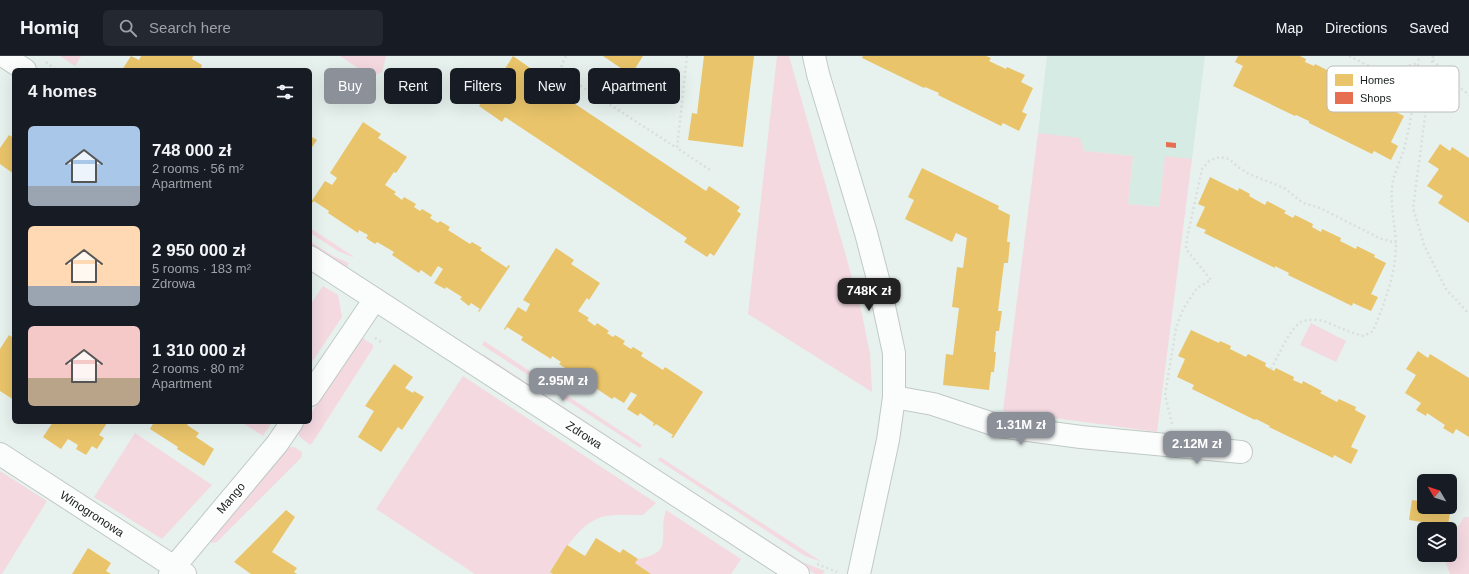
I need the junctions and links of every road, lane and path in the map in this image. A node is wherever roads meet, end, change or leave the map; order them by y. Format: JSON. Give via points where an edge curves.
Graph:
{"nodes":[{"id":1,"x":4,"y":56,"type":"edge"},
{"id":2,"x":566,"y":56,"type":"edge"},
{"id":3,"x":688,"y":56,"type":"edge"},
{"id":4,"x":814,"y":56,"type":"edge"},
{"id":5,"x":1349,"y":56,"type":"edge"},
{"id":6,"x":1419,"y":56,"type":"edge"},
{"id":7,"x":1433,"y":56,"type":"edge"},
{"id":8,"x":1432,"y":60,"type":"junction"},
{"id":9,"x":1418,"y":63,"type":"junction"},
{"id":10,"x":1370,"y":66,"type":"edge"},
{"id":11,"x":1408,"y":66,"type":"edge"},
{"id":12,"x":1418,"y":66,"type":"edge"},
{"id":13,"x":1431,"y":66,"type":"edge"},
{"id":14,"x":1438,"y":66,"type":"edge"},
{"id":15,"x":22,"y":68,"type":"edge"},
{"id":16,"x":1459,"y":87,"type":"edge"},
{"id":17,"x":1469,"y":95,"type":"edge"},
{"id":18,"x":1411,"y":112,"type":"edge"},
{"id":19,"x":1425,"y":112,"type":"edge"},
{"id":20,"x":677,"y":148,"type":"junction"},
{"id":21,"x":710,"y":170,"type":"dead end"},
{"id":22,"x":1396,"y":243,"type":"junction"},
{"id":23,"x":312,"y":258,"type":"edge"},
{"id":24,"x":374,"y":299,"type":"junction"},
{"id":25,"x":1469,"y":314,"type":"edge"},
{"id":26,"x":1271,"y":369,"type":"dead end"},
{"id":27,"x":312,"y":392,"type":"edge"},
{"id":28,"x":894,"y":397,"type":"junction"},
{"id":29,"x":291,"y":424,"type":"edge"},
{"id":30,"x":1177,"y":446,"type":"junction"},
{"id":31,"x":1241,"y":452,"type":"dead end"},
{"id":32,"x":0,"y":454,"type":"edge"},
{"id":33,"x":176,"y":572,"type":"edge"},
{"id":34,"x":798,"y":574,"type":"edge"},
{"id":35,"x":859,"y":574,"type":"edge"}],
"edges":[{"from":1,"to":15,"type":"street"},
{"from":2,"to":20,"type":"path","via":[[560,68],[564,75]]},
{"from":3,"to":20,"type":"path"},
{"from":4,"to":28,"type":"street","via":[[879,283],[894,353]]},
{"from":5,"to":10,"type":"path"},
{"from":6,"to":9,"type":"path"},
{"from":7,"to":8,"type":"path"},
{"from":8,"to":13,"type":"path"},
{"from":8,"to":14,"type":"path"},
{"from":9,"to":11,"type":"path"},
{"from":9,"to":12,"type":"path"},
{"from":16,"to":17,"type":"path"},
{"from":18,"to":22,"type":"path","via":[[1404,149],[1393,181],[1392,205]]},
{"from":19,"to":25,"type":"path","via":[[1413,208],[1424,245],[1446,289]]},
{"from":20,"to":21,"type":"path"},
{"from":22,"to":26,"type":"path","via":[[1393,275],[1373,331],[1364,336],[1324,321],[1301,322],[1291,332]]},
{"from":22,"to":30,"type":"path","via":[[1380,238],[1320,208],[1303,203],[1284,188],[1249,174],[1229,159],[1219,157],[1209,161],[1202,169],[1186,238],[1186,249],[1210,280],[1197,288],[1183,309],[1176,328],[1165,395]]},
{"from":23,"to":24,"type":"street","name":"Zdrowa"},
{"from":24,"to":27,"type":"street"},
{"from":24,"to":34,"type":"street","name":"Zdrowa"},
{"from":28,"to":30,"type":"street","via":[[933,404],[999,426]]},
{"from":28,"to":35,"type":"street","via":[[888,440]]},
{"from":29,"to":33,"type":"street","name":"Mango"},
{"from":30,"to":31,"type":"street"},
{"from":32,"to":33,"type":"street","name":"Winogronowa"}]}
